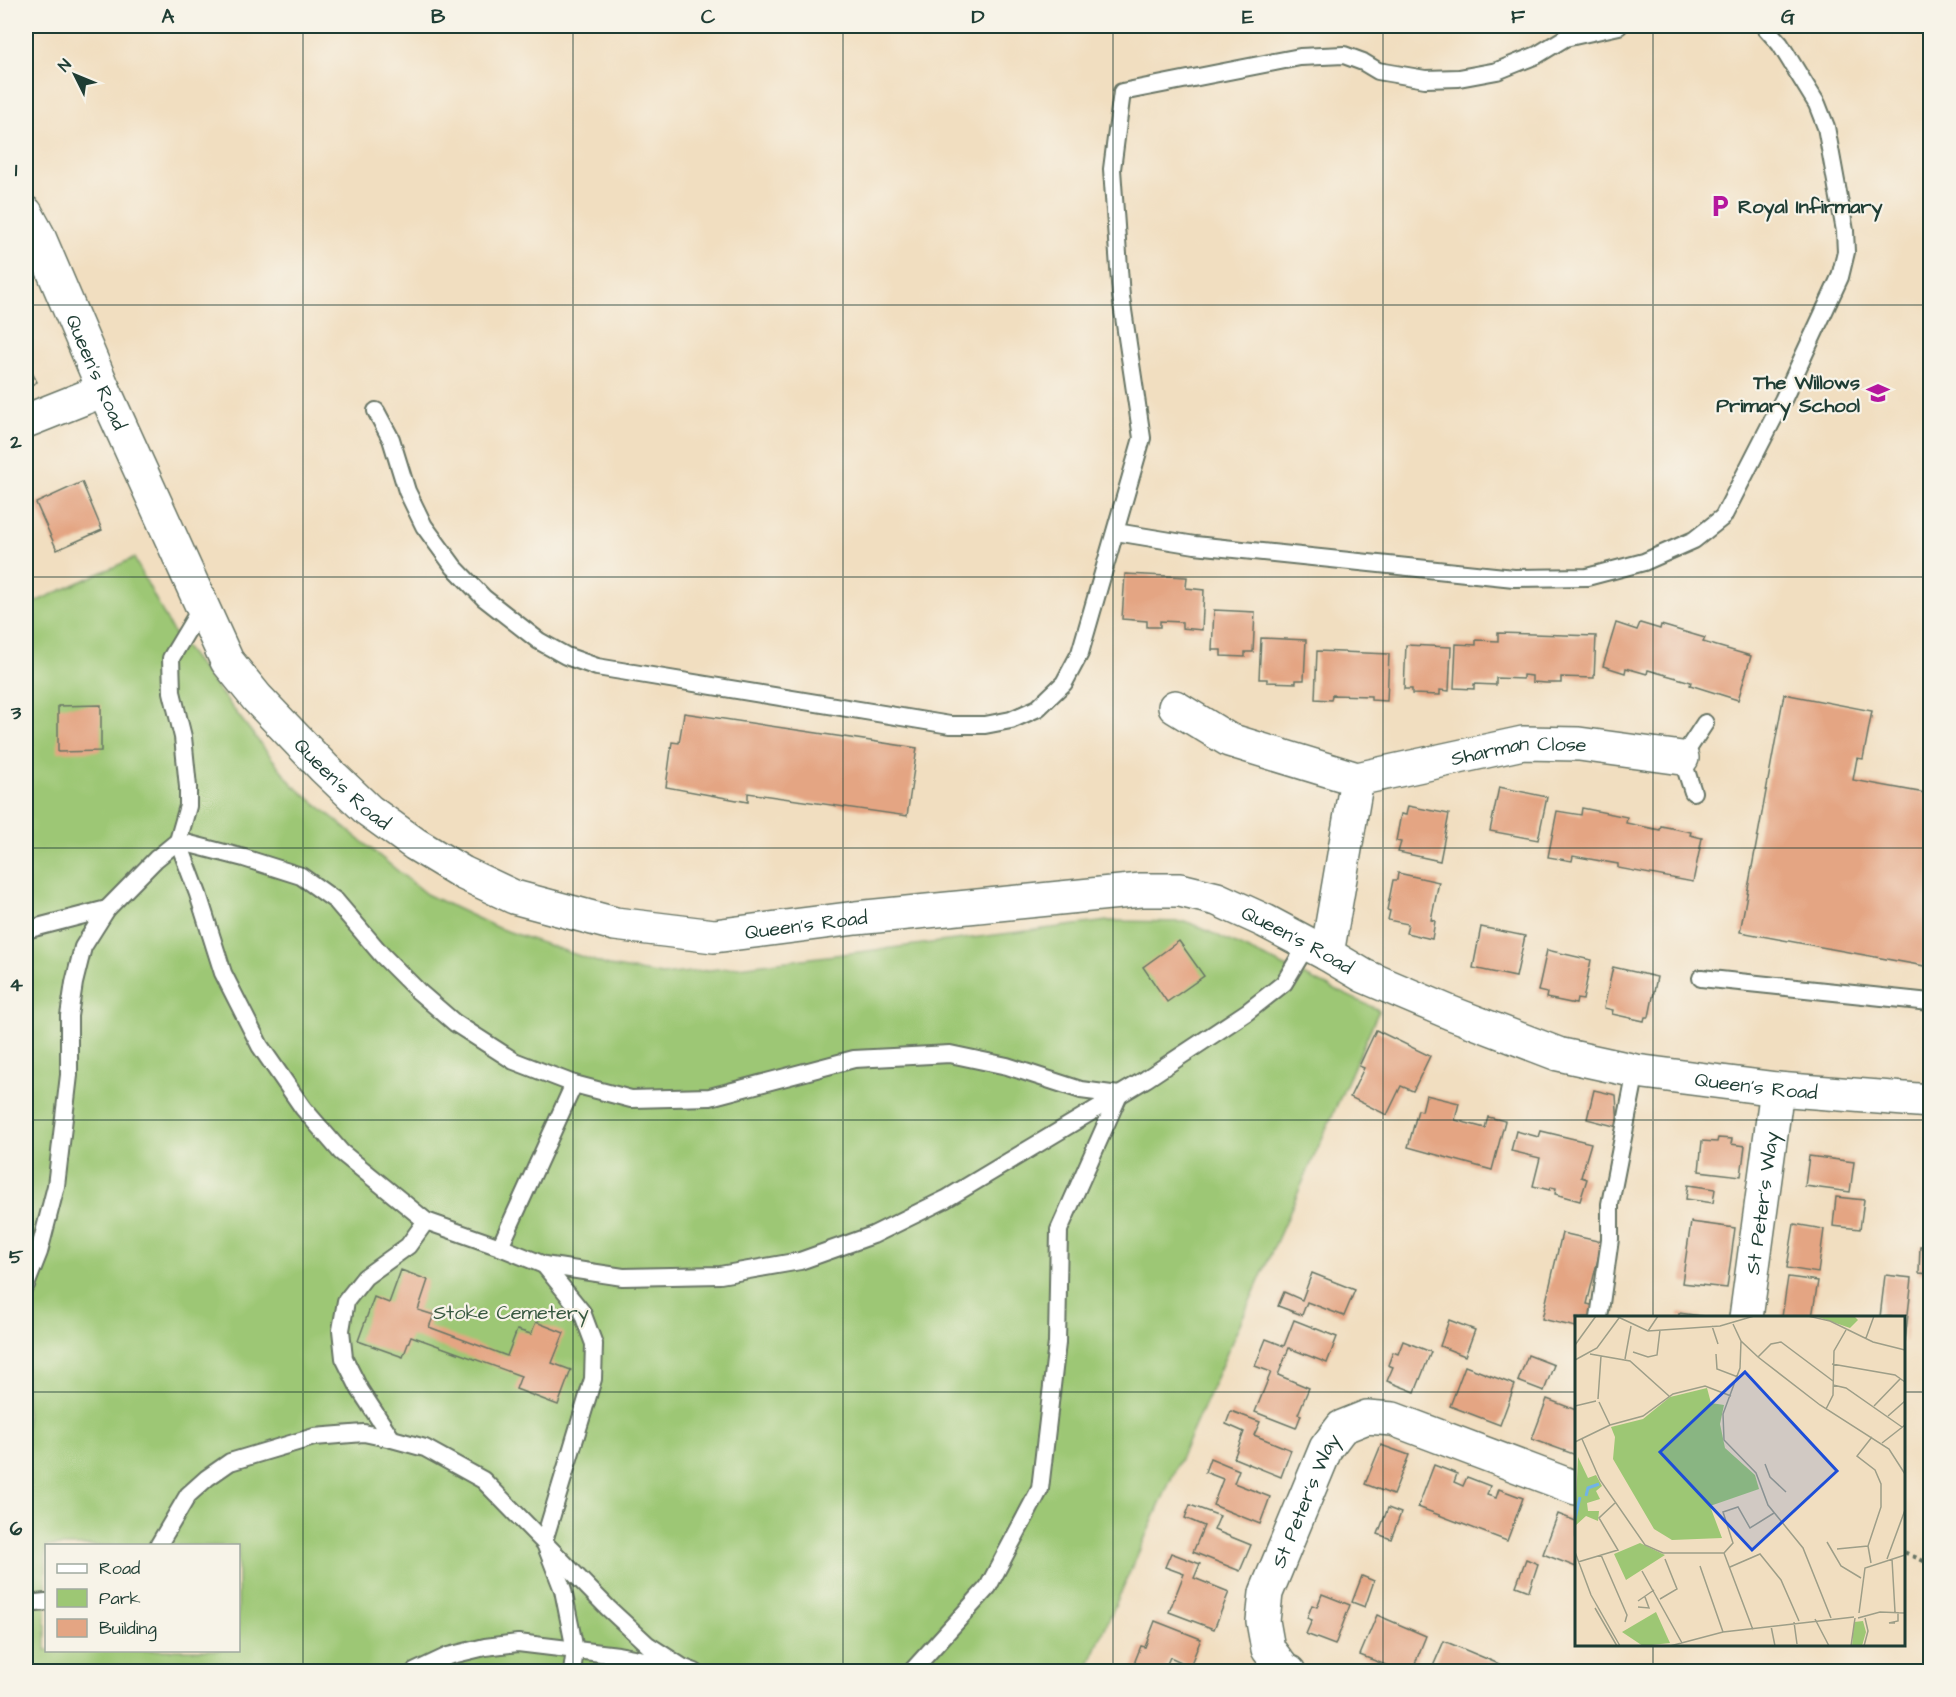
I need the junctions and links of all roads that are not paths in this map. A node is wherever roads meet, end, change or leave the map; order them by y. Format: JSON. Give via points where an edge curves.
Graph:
{"nodes":[{"id":1,"x":1619,"y":26,"type":"edge"},
{"id":2,"x":1764,"y":26,"type":"edge"},
{"id":3,"x":26,"y":213,"type":"edge"},
{"id":4,"x":104,"y":390,"type":"junction"},
{"id":5,"x":376,"y":411,"type":"dead end"},
{"id":6,"x":26,"y":421,"type":"edge"},
{"id":7,"x":1116,"y":532,"type":"junction"},
{"id":8,"x":202,"y":606,"type":"junction"},
{"id":9,"x":1175,"y":707,"type":"dead end"},
{"id":10,"x":1705,"y":723,"type":"dead end"},
{"id":11,"x":1682,"y":758,"type":"junction"},
{"id":12,"x":1357,"y":779,"type":"junction"},
{"id":13,"x":1693,"y":792,"type":"dead end"},
{"id":14,"x":178,"y":841,"type":"junction"},
{"id":15,"x":107,"y":909,"type":"junction"},
{"id":16,"x":26,"y":930,"type":"edge"},
{"id":17,"x":1318,"y":949,"type":"junction"},
{"id":18,"x":1701,"y":978,"type":"dead end"},
{"id":19,"x":1930,"y":1002,"type":"edge"},
{"id":20,"x":1636,"y":1071,"type":"junction"},
{"id":21,"x":574,"y":1084,"type":"junction"},
{"id":22,"x":1777,"y":1089,"type":"junction"},
{"id":23,"x":1119,"y":1095,"type":"junction"},
{"id":24,"x":1930,"y":1101,"type":"edge"},
{"id":25,"x":426,"y":1221,"type":"junction"},
{"id":26,"x":500,"y":1246,"type":"junction"},
{"id":27,"x":544,"y":1265,"type":"junction"},
{"id":28,"x":26,"y":1285,"type":"edge"},
{"id":29,"x":1599,"y":1316,"type":"edge"},
{"id":30,"x":1746,"y":1316,"type":"edge"},
{"id":31,"x":392,"y":1439,"type":"junction"},
{"id":32,"x":1575,"y":1488,"type":"edge"},
{"id":33,"x":544,"y":1541,"type":"junction"},
{"id":34,"x":159,"y":1544,"type":"edge"},
{"id":35,"x":45,"y":1602,"type":"edge"},
{"id":36,"x":26,"y":1604,"type":"edge"},
{"id":37,"x":574,"y":1650,"type":"junction"},
{"id":38,"x":688,"y":1669,"type":"edge"},
{"id":39,"x":414,"y":1671,"type":"edge"},
{"id":40,"x":572,"y":1671,"type":"edge"},
{"id":41,"x":911,"y":1671,"type":"edge"},
{"id":42,"x":1289,"y":1671,"type":"edge"}],
"edges":[{"from":1,"to":7,"type":"lane","via":[[1564,38],[1537,55],[1497,71],[1459,78],[1425,79],[1378,71],[1344,55],[1300,57],[1122,92],[1112,169],[1121,297],[1142,438]]},
{"from":2,"to":7,"type":"lane","via":[[1817,104],[1826,127],[1846,252],[1836,287],[1723,517],[1694,540],[1644,562],[1587,577],[1514,578],[1195,545]]},
{"from":3,"to":4,"type":"street","name":"Queen's Road"},
{"from":4,"to":6,"type":"street"},
{"from":4,"to":8,"type":"street","name":"Queen's Road"},
{"from":5,"to":7,"type":"lane","via":[[391,439],[407,491],[424,526],[454,567],[484,598],[539,641],[566,656],[597,667],[950,725],[1011,720],[1038,708],[1064,683],[1080,653]]},
{"from":8,"to":14,"type":"lane","via":[[171,658],[172,692],[183,737],[188,787],[188,806]]},
{"from":8,"to":17,"type":"street","name":"Queen's Road","via":[[227,661],[257,698],[368,810],[463,873],[514,897],[615,924],[714,936],[916,912],[1141,890],[1180,890],[1217,899]]},
{"from":9,"to":12,"type":"street","name":"Sharman Close","via":[[1224,749]]},
{"from":10,"to":11,"type":"lane"},
{"from":11,"to":12,"type":"street","name":"Sharman Close","via":[[1579,744],[1523,743]]},
{"from":11,"to":13,"type":"lane"},
{"from":12,"to":17,"type":"street"},
{"from":14,"to":15,"type":"lane"},
{"from":14,"to":21,"type":"lane","via":[[301,876],[336,901],[382,955],[455,1023],[514,1061]]},
{"from":14,"to":25,"type":"lane","via":[[224,973],[260,1046],[303,1108],[341,1152]]},
{"from":15,"to":16,"type":"lane"},
{"from":15,"to":28,"type":"lane","via":[[83,947],[74,983],[69,1016],[69,1075],[56,1186]]},
{"from":17,"to":20,"type":"street","name":"Queen's Road","via":[[1364,976],[1451,1013],[1558,1054]]},
{"from":17,"to":23,"type":"lane","via":[[1284,983],[1246,1012]]},
{"from":18,"to":19,"type":"lane"},
{"from":20,"to":22,"type":"street","name":"Queen's Road"},
{"from":20,"to":29,"type":"lane","via":[[1610,1204],[1610,1239]]},
{"from":21,"to":23,"type":"lane","via":[[631,1099],[710,1097],[854,1059],[950,1054],[1007,1066],[1081,1090]]},
{"from":21,"to":26,"type":"lane"},
{"from":22,"to":24,"type":"street","name":"Queen's Road"},
{"from":22,"to":30,"type":"street","name":"St Peter's Way"},
{"from":23,"to":27,"type":"lane","via":[[946,1199],[873,1235],[800,1261],[720,1275],[623,1277]]},
{"from":23,"to":41,"type":"lane","via":[[1059,1230],[1057,1343],[1040,1489],[988,1587]]},
{"from":25,"to":26,"type":"lane"},
{"from":25,"to":31,"type":"lane","via":[[408,1246],[364,1277],[346,1301],[341,1329],[344,1358]]},
{"from":26,"to":27,"type":"lane"},
{"from":27,"to":33,"type":"lane","via":[[582,1312],[594,1344],[593,1379]]},
{"from":31,"to":33,"type":"lane","via":[[425,1448],[483,1480]]},
{"from":31,"to":34,"type":"lane","via":[[364,1433],[314,1437],[230,1462],[188,1495]]},
{"from":32,"to":42,"type":"street","name":"St Peter's Way","via":[[1393,1419],[1367,1417],[1342,1427],[1326,1448],[1266,1593],[1263,1621],[1268,1649]]},
{"from":33,"to":37,"type":"lane","via":[[563,1590]]},
{"from":33,"to":38,"type":"lane","via":[[648,1645]]},
{"from":35,"to":36,"type":"lane"},
{"from":37,"to":38,"type":"lane","via":[[618,1654]]},
{"from":37,"to":39,"type":"lane","via":[[518,1642],[448,1656]]},
{"from":37,"to":40,"type":"lane"}]}
